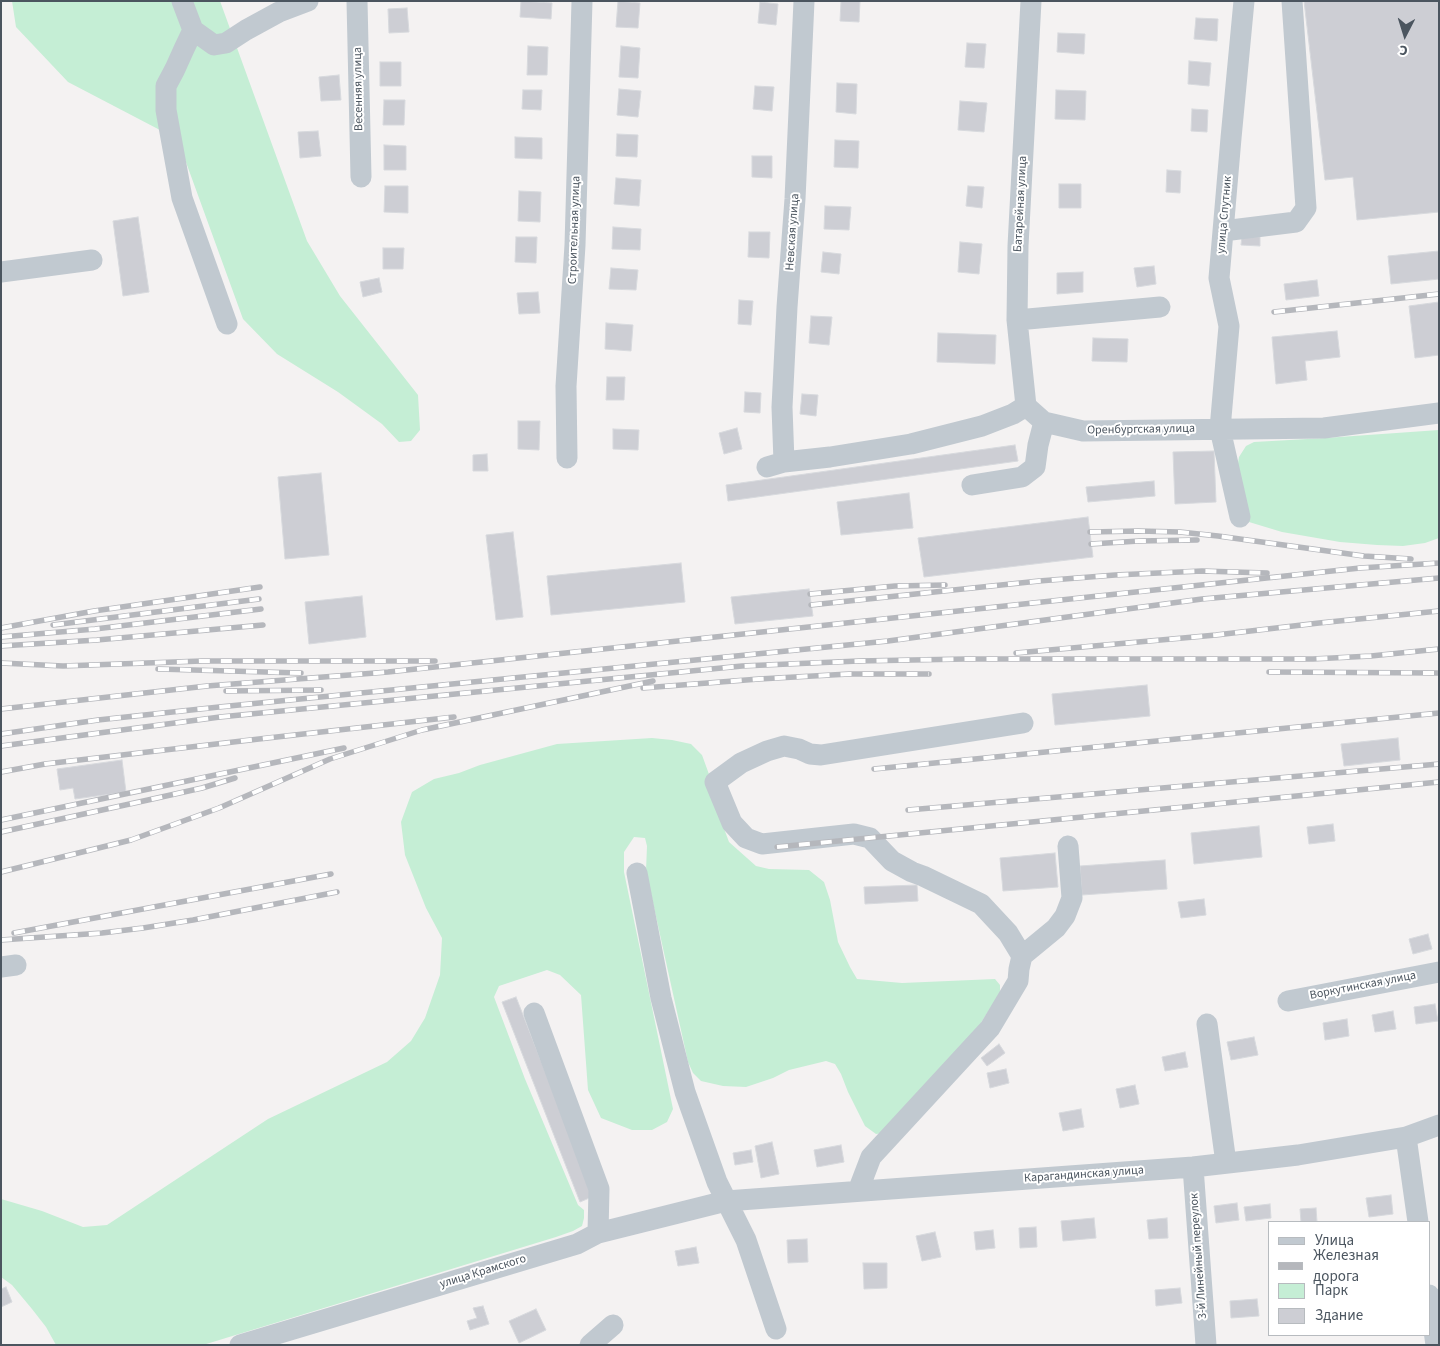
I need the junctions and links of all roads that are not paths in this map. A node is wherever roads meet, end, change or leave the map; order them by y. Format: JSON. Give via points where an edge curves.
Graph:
{"nodes":[{"id":1,"x":182,"y":1,"type":"edge"},
{"id":2,"x":308,"y":1,"type":"edge"},
{"id":3,"x":357,"y":1,"type":"edge"},
{"id":4,"x":582,"y":1,"type":"edge"},
{"id":5,"x":804,"y":1,"type":"edge"},
{"id":6,"x":1031,"y":1,"type":"edge"},
{"id":7,"x":1244,"y":1,"type":"edge"},
{"id":8,"x":1292,"y":1,"type":"edge"},
{"id":9,"x":193,"y":30,"type":"junction"},
{"id":10,"x":361,"y":177,"type":"dead end"},
{"id":11,"x":1224,"y":231,"type":"junction"},
{"id":12,"x":92,"y":260,"type":"dead end"},
{"id":13,"x":1,"y":272,"type":"edge"},
{"id":14,"x":1160,"y":308,"type":"dead end"},
{"id":15,"x":1017,"y":320,"type":"junction"},
{"id":16,"x":227,"y":324,"type":"dead end"},
{"id":17,"x":1026,"y":406,"type":"junction"},
{"id":18,"x":1439,"y":413,"type":"edge"},
{"id":19,"x":1044,"y":422,"type":"junction"},
{"id":20,"x":1220,"y":429,"type":"junction"},
{"id":21,"x":567,"y":458,"type":"dead end"},
{"id":22,"x":972,"y":484,"type":"dead end"},
{"id":23,"x":1240,"y":517,"type":"dead end"},
{"id":24,"x":1023,"y":723,"type":"dead end"},
{"id":25,"x":1068,"y":846,"type":"dead end"},
{"id":26,"x":637,"y":873,"type":"dead end"},
{"id":27,"x":1022,"y":956,"type":"junction"},
{"id":28,"x":1439,"y":972,"type":"edge"},
{"id":29,"x":1288,"y":1001,"type":"dead end"},
{"id":30,"x":534,"y":1013,"type":"dead end"},
{"id":31,"x":1207,"y":1024,"type":"dead end"},
{"id":32,"x":1439,"y":1125,"type":"edge"},
{"id":33,"x":1406,"y":1136,"type":"junction"},
{"id":34,"x":1226,"y":1163,"type":"junction"},
{"id":35,"x":1193,"y":1167,"type":"junction"},
{"id":36,"x":858,"y":1191,"type":"junction"},
{"id":37,"x":726,"y":1201,"type":"junction"},
{"id":38,"x":1418,"y":1221,"type":"edge"},
{"id":39,"x":598,"y":1233,"type":"junction"},
{"id":40,"x":1430,"y":1302,"type":"edge"},
{"id":41,"x":612,"y":1325,"type":"dead end"},
{"id":42,"x":776,"y":1329,"type":"dead end"},
{"id":43,"x":240,"y":1345,"type":"edge"},
{"id":44,"x":590,"y":1345,"type":"edge"},
{"id":45,"x":1206,"y":1345,"type":"edge"},
{"id":46,"x":1436,"y":1345,"type":"edge"}],
"edges":[{"from":1,"to":9,"type":"street"},
{"from":2,"to":9,"type":"street","via":[[279,12],[226,43],[214,45]]},
{"from":3,"to":10,"type":"street","name":"Весенняя улица"},
{"from":4,"to":21,"type":"street","name":"Строительная улица","via":[[575,245],[566,386]]},
{"from":5,"to":17,"type":"street","name":"Невская улица","via":[[795,199],[776,465],[911,444],[982,426]]},
{"from":6,"to":15,"type":"street","name":"Батарейная улица"},
{"from":7,"to":11,"type":"street","name":"улица Спутник"},
{"from":8,"to":11,"type":"street","via":[[1306,208],[1296,222]]},
{"from":9,"to":16,"type":"street","via":[[166,86],[166,110],[182,198]]},
{"from":11,"to":20,"type":"street","name":"улица Спутник","via":[[1220,278],[1229,326]]},
{"from":12,"to":13,"type":"street"},
{"from":14,"to":15,"type":"street"},
{"from":15,"to":17,"type":"street","name":"Батарейная улица"},
{"from":17,"to":19,"type":"street","name":"Оренбургская улица"},
{"from":18,"to":20,"type":"street","name":"Оренбургская улица","via":[[1324,428]]},
{"from":19,"to":20,"type":"street","name":"Оренбургская улица","via":[[1083,431]]},
{"from":19,"to":22,"type":"street","via":[[1035,467],[1022,477]]},
{"from":20,"to":23,"type":"street","name":"улица Спутник"},
{"from":24,"to":27,"type":"street","via":[[821,755],[784,746],[742,763],[716,782],[732,823],[746,838],[762,844],[854,834],[870,838],[892,861],[981,904],[1008,933]]},
{"from":25,"to":27,"type":"street","via":[[1072,898],[1065,916],[1056,928]]},
{"from":26,"to":37,"type":"street","via":[[661,998],[685,1092]]},
{"from":27,"to":36,"type":"street","via":[[1018,981],[990,1028],[871,1158]]},
{"from":28,"to":29,"type":"street","name":"Воркутинская улица"},
{"from":30,"to":39,"type":"street","via":[[599,1189]]},
{"from":31,"to":34,"type":"street"},
{"from":32,"to":33,"type":"street","name":"Карагандинская улица"},
{"from":33,"to":34,"type":"street","name":"Карагандинская улица","via":[[1298,1155]]},
{"from":33,"to":38,"type":"street"},
{"from":34,"to":35,"type":"street","name":"Карагандинская улица"},
{"from":35,"to":36,"type":"street","name":"Карагандинская улица"},
{"from":35,"to":45,"type":"street","name":"3-й Линейный переулок"},
{"from":36,"to":37,"type":"street","name":"Карагандинская улица"},
{"from":37,"to":39,"type":"street","name":"улица Крамского"},
{"from":37,"to":42,"type":"street","via":[[746,1240]]},
{"from":39,"to":43,"type":"street","name":"улица Крамского","via":[[577,1244]]},
{"from":40,"to":46,"type":"street"},
{"from":41,"to":44,"type":"street"}]}
